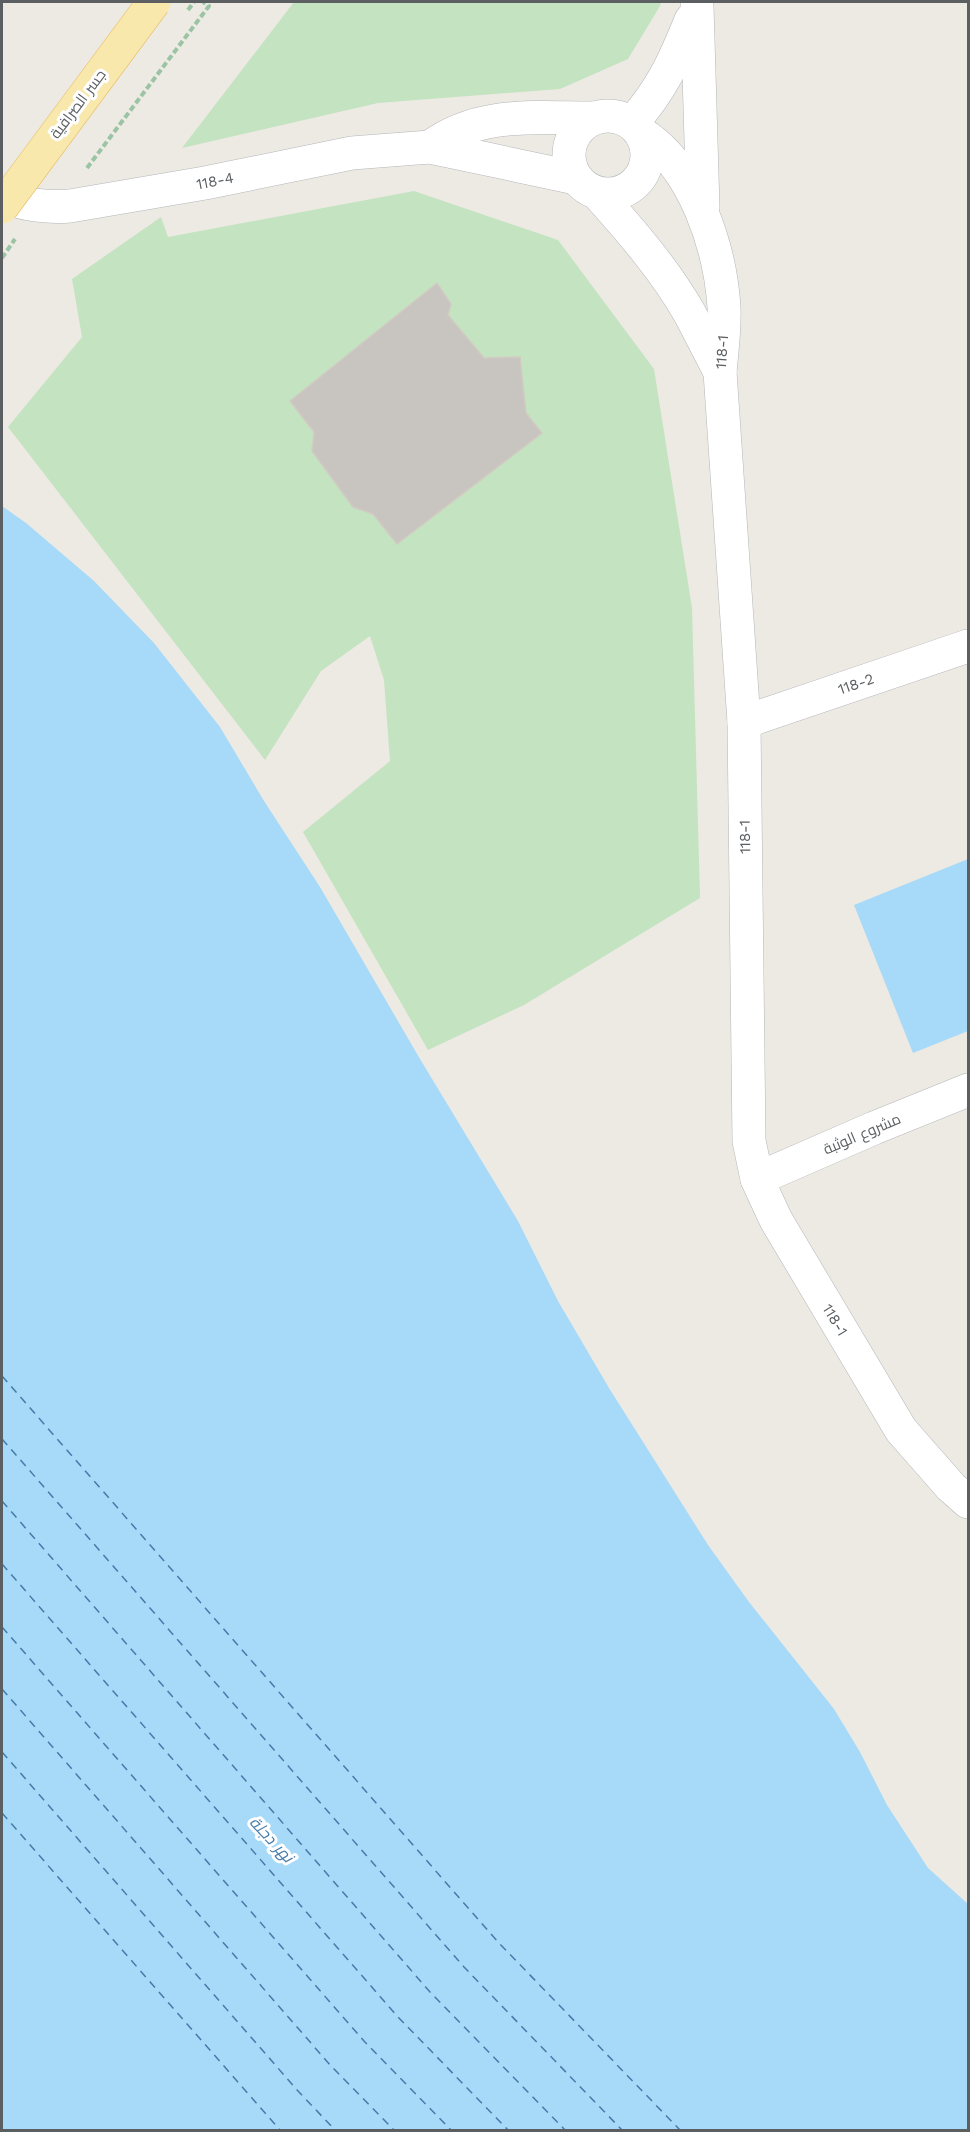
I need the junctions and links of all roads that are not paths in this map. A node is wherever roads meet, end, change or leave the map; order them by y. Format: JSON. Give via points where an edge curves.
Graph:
{"nodes":[{"id":1,"x":154,"y":2,"type":"edge"},
{"id":2,"x":697,"y":4,"type":"edge"},
{"id":3,"x":592,"y":118,"type":"junction"},
{"id":4,"x":636,"y":128,"type":"junction"},
{"id":5,"x":430,"y":147,"type":"junction"},
{"id":6,"x":586,"y":186,"type":"junction"},
{"id":7,"x":2,"y":195,"type":"edge"},
{"id":8,"x":2,"y":207,"type":"edge"},
{"id":9,"x":703,"y":216,"type":"junction"},
{"id":10,"x":720,"y":372,"type":"junction"},
{"id":11,"x":969,"y":646,"type":"edge"},
{"id":12,"x":744,"y":722,"type":"junction"},
{"id":13,"x":969,"y":1090,"type":"edge"},
{"id":14,"x":757,"y":1179,"type":"junction"},
{"id":15,"x":969,"y":1502,"type":"edge"}],
"edges":[{"from":1,"to":8,"type":"main road","name":"جسر الصرافية","bridge":true},
{"from":2,"to":4,"type":"street","via":[[667,77]]},
{"from":2,"to":9,"type":"street"},
{"from":3,"to":4,"type":"street","via":[[619,117]]},
{"from":3,"to":5,"type":"street","name":"118-4","via":[[477,122]]},
{"from":3,"to":6,"type":"street","via":[[572,138],[568,152],[570,165]]},
{"from":4,"to":6,"type":"street","via":[[648,159],[635,183],[624,192],[611,195]]},
{"from":4,"to":9,"type":"street","name":"118-1","via":[[669,156]]},
{"from":5,"to":6,"type":"street","name":"118-4"},
{"from":5,"to":7,"type":"street","name":"118-4","via":[[352,153],[58,207]]},
{"from":6,"to":10,"type":"street","via":[[628,227],[657,265],[689,313]]},
{"from":9,"to":10,"type":"street","name":"118-1","via":[[713,243],[724,307]]},
{"from":10,"to":12,"type":"street","name":"118-1"},
{"from":11,"to":12,"type":"street","name":"118-2"},
{"from":12,"to":14,"type":"street","name":"118-1","via":[[749,1141]]},
{"from":13,"to":14,"type":"street","name":"مشروع الوثبة"},
{"from":14,"to":15,"type":"street","name":"118-1","via":[[776,1220],[901,1430]]}]}
